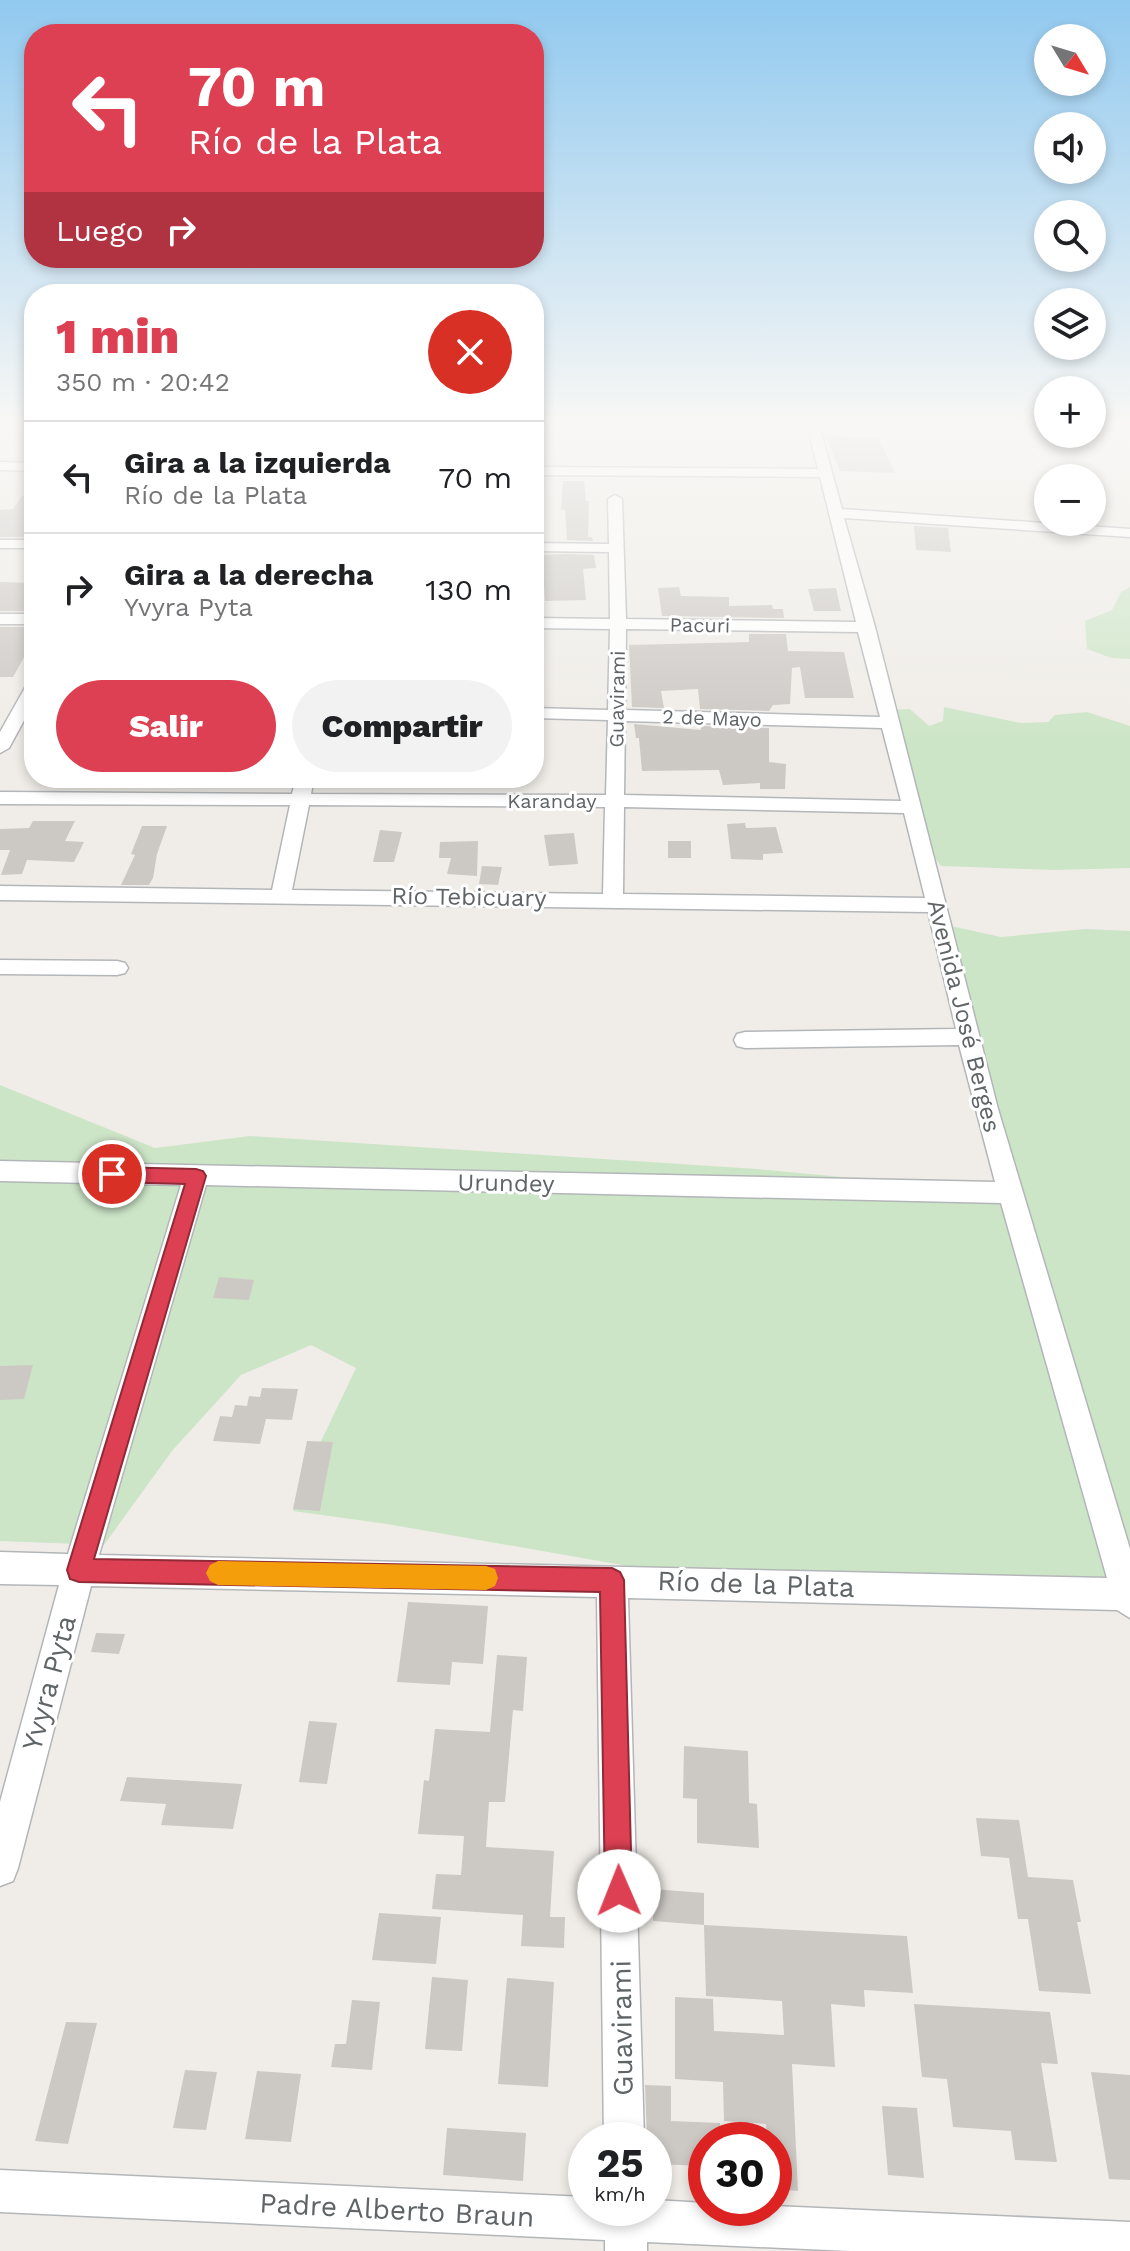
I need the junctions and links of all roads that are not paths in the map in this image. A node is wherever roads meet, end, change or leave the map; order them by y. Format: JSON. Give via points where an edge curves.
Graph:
{"nodes":[{"id":1,"x":616,"y":530,"type":"edge"},
{"id":2,"x":841,"y":530,"type":"edge"},
{"id":3,"x":1087,"y":530,"type":"edge"},
{"id":4,"x":1130,"y":533,"type":"edge"},
{"id":5,"x":0,"y":544,"type":"edge"},
{"id":6,"x":24,"y":544,"type":"edge"},
{"id":7,"x":544,"y":547,"type":"edge"},
{"id":8,"x":616,"y":548,"type":"junction"},
{"id":9,"x":0,"y":619,"type":"edge"},
{"id":10,"x":24,"y":619,"type":"edge"},
{"id":11,"x":544,"y":623,"type":"edge"},
{"id":12,"x":618,"y":624,"type":"junction"},
{"id":13,"x":867,"y":627,"type":"junction"},
{"id":14,"x":0,"y":706,"type":"edge"},
{"id":15,"x":24,"y":706,"type":"edge"},
{"id":16,"x":24,"y":713,"type":"edge"},
{"id":17,"x":544,"y":713,"type":"edge"},
{"id":18,"x":617,"y":715,"type":"junction"},
{"id":19,"x":891,"y":723,"type":"junction"},
{"id":20,"x":0,"y":748,"type":"edge"},
{"id":21,"x":303,"y":788,"type":"edge"},
{"id":22,"x":0,"y":798,"type":"edge"},
{"id":23,"x":300,"y":799,"type":"junction"},
{"id":24,"x":614,"y":801,"type":"junction"},
{"id":25,"x":911,"y":807,"type":"junction"},
{"id":26,"x":0,"y":893,"type":"edge"},
{"id":27,"x":281,"y":894,"type":"junction"},
{"id":28,"x":613,"y":899,"type":"junction"},
{"id":29,"x":937,"y":905,"type":"junction"},
{"id":30,"x":0,"y":967,"type":"edge"},
{"id":31,"x":117,"y":968,"type":"dead end"},
{"id":32,"x":969,"y":1037,"type":"junction"},
{"id":33,"x":745,"y":1040,"type":"dead end"},
{"id":34,"x":0,"y":1171,"type":"edge"},
{"id":35,"x":196,"y":1176,"type":"junction"},
{"id":36,"x":1012,"y":1193,"type":"junction"},
{"id":37,"x":0,"y":1568,"type":"edge"},
{"id":38,"x":79,"y":1570,"type":"junction"},
{"id":39,"x":612,"y":1580,"type":"junction"},
{"id":40,"x":1129,"y":1598,"type":"edge"},
{"id":41,"x":0,"y":1868,"type":"edge"},
{"id":42,"x":624,"y":2122,"type":"edge"},
{"id":43,"x":0,"y":2191,"type":"edge"},
{"id":44,"x":626,"y":2227,"type":"edge"},
{"id":45,"x":1130,"y":2243,"type":"edge"}],
"edges":[{"from":1,"to":8,"type":"street","name":"Guavirami"},
{"from":2,"to":13,"type":"street","name":"Avenida José Berges"},
{"from":3,"to":4,"type":"street"},
{"from":5,"to":6,"type":"street"},
{"from":7,"to":8,"type":"street"},
{"from":8,"to":12,"type":"street","name":"Guavirami"},
{"from":9,"to":10,"type":"street"},
{"from":11,"to":12,"type":"street","name":"Pacuri"},
{"from":12,"to":13,"type":"street","name":"Pacuri"},
{"from":12,"to":18,"type":"street","name":"Guavirami"},
{"from":13,"to":19,"type":"street","name":"Avenida José Berges"},
{"from":14,"to":15,"type":"street"},
{"from":16,"to":20,"type":"street"},
{"from":17,"to":18,"type":"street","name":"2 de Mayo"},
{"from":18,"to":19,"type":"street","name":"2 de Mayo"},
{"from":18,"to":24,"type":"street","name":"Guavirami"},
{"from":19,"to":25,"type":"street","name":"Avenida José Berges"},
{"from":21,"to":23,"type":"street"},
{"from":22,"to":23,"type":"street","name":"Karanday"},
{"from":23,"to":24,"type":"street","name":"Karanday"},
{"from":23,"to":27,"type":"street"},
{"from":24,"to":25,"type":"street","name":"Karanday"},
{"from":24,"to":28,"type":"street","name":"Guavirami"},
{"from":25,"to":29,"type":"street","name":"Avenida José Berges"},
{"from":26,"to":27,"type":"street","name":"Río Tebicuary"},
{"from":27,"to":28,"type":"street","name":"Río Tebicuary"},
{"from":28,"to":29,"type":"street","name":"Río Tebicuary"},
{"from":29,"to":32,"type":"street","name":"Avenida José Berges"},
{"from":30,"to":31,"type":"street"},
{"from":32,"to":33,"type":"street"},
{"from":32,"to":36,"type":"street","name":"Avenida José Berges"},
{"from":34,"to":35,"type":"street","name":"Urundey"},
{"from":35,"to":36,"type":"street","name":"Urundey"},
{"from":35,"to":38,"type":"street","name":"Yvyra Pyta"},
{"from":36,"to":40,"type":"street","name":"Avenida José Berges"},
{"from":37,"to":38,"type":"street","name":"Río de la Plata"},
{"from":38,"to":39,"type":"street","name":"Río de la Plata"},
{"from":38,"to":41,"type":"street","name":"Yvyra Pyta"},
{"from":39,"to":40,"type":"street","name":"Río de la Plata"},
{"from":39,"to":42,"type":"street","name":"Guavirami"},
{"from":43,"to":44,"type":"street","name":"Padre Alberto Braun"},
{"from":44,"to":45,"type":"street","name":"Padre Alberto Braun"}]}
